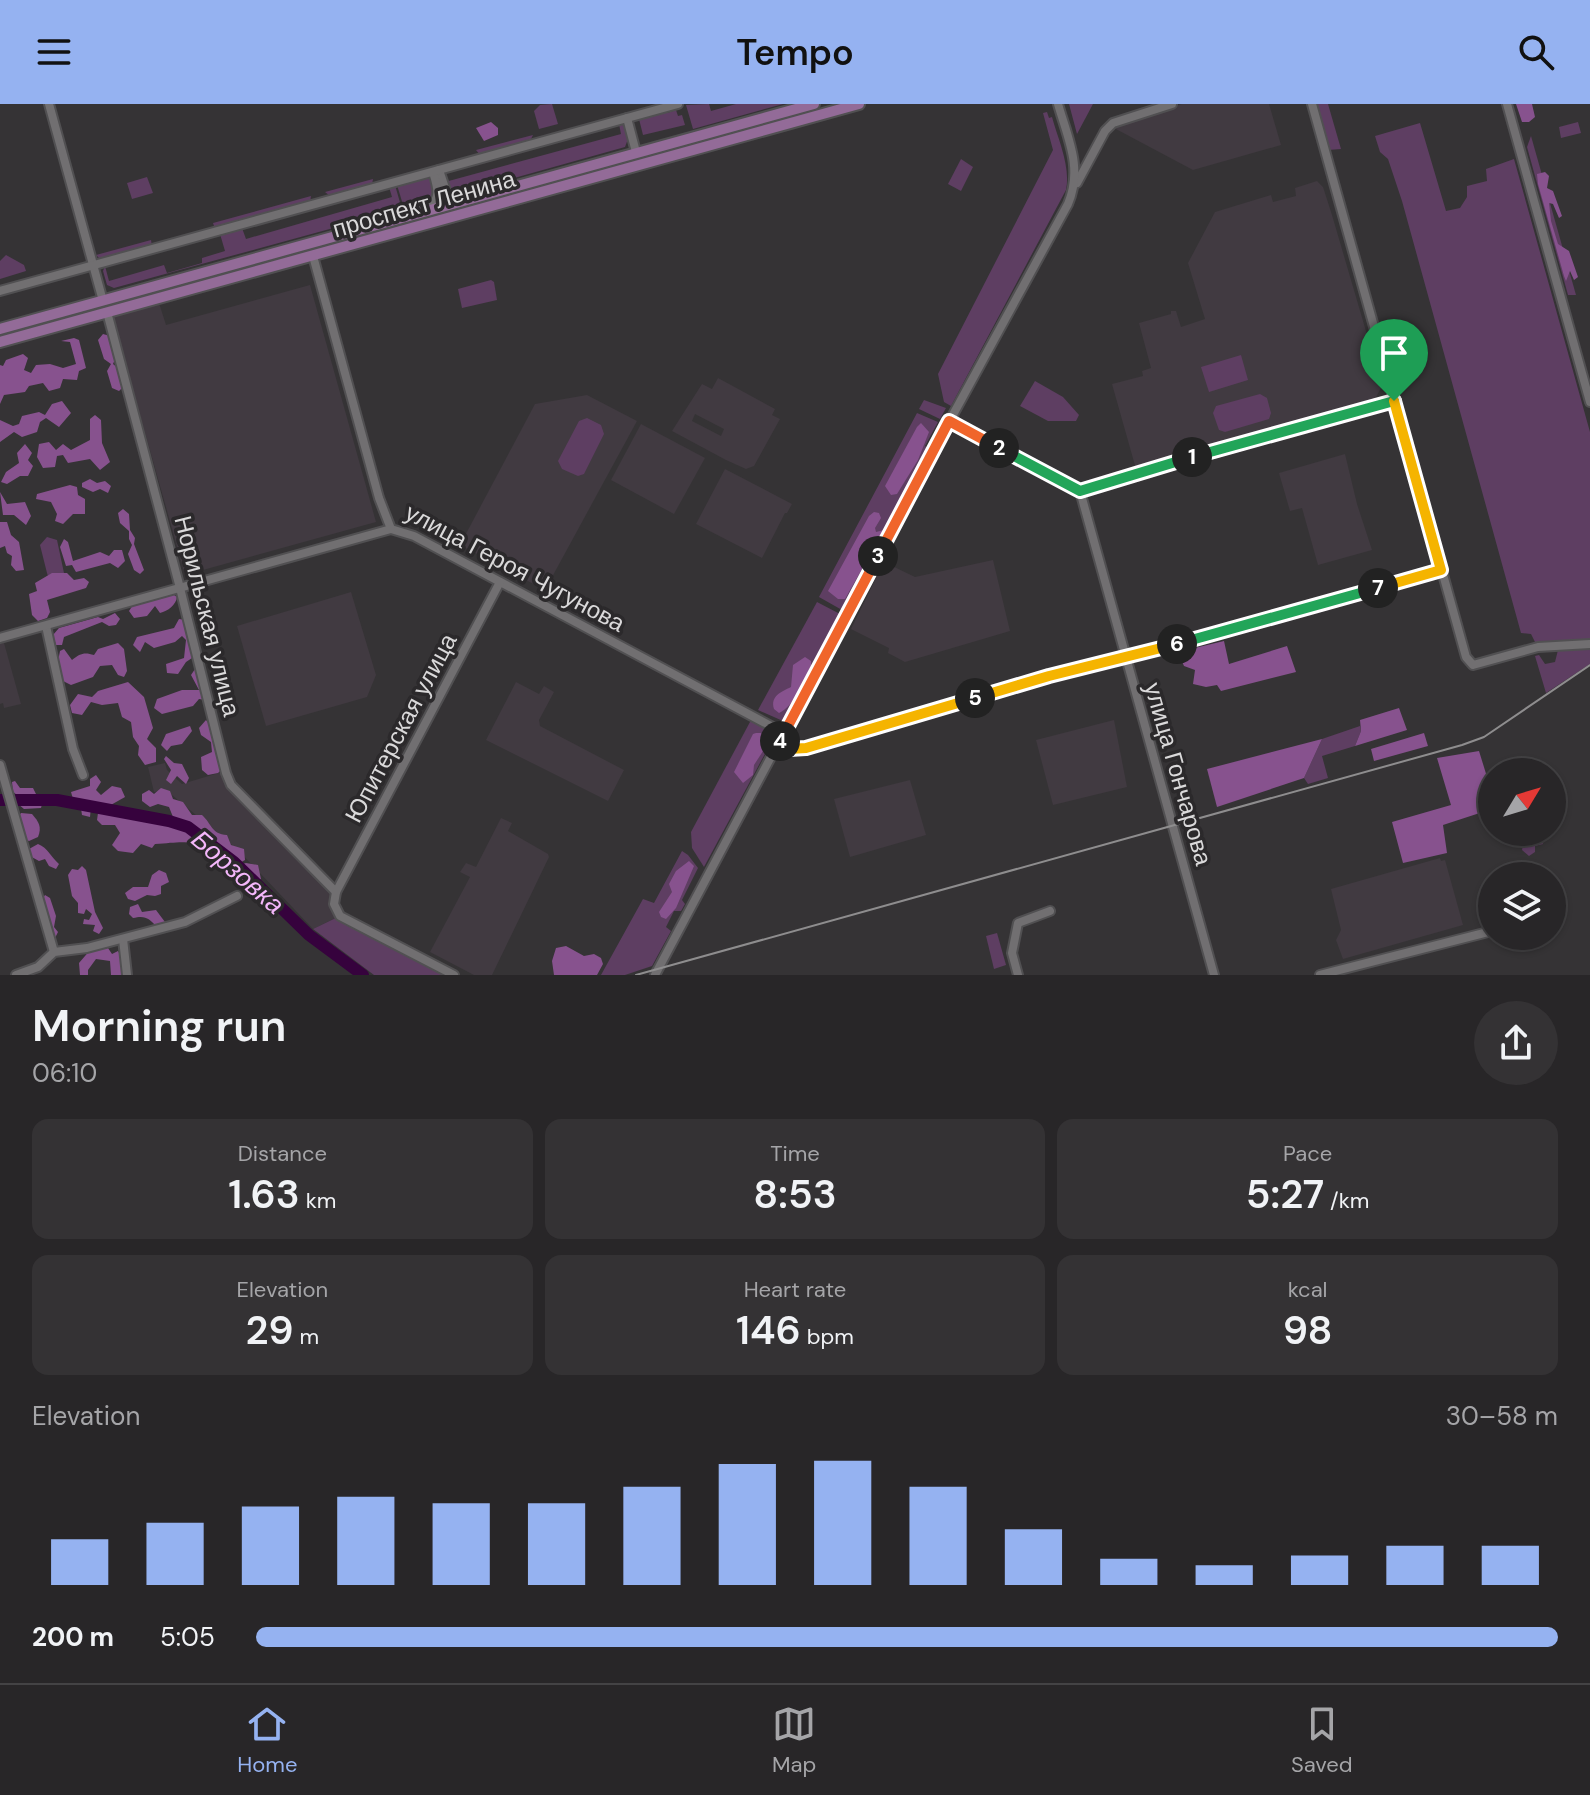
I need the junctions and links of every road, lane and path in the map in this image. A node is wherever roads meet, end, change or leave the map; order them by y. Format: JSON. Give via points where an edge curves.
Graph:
{"nodes":[{"id":1,"x":49,"y":104,"type":"edge"},
{"id":2,"x":678,"y":104,"type":"edge"},
{"id":3,"x":814,"y":104,"type":"edge"},
{"id":4,"x":859,"y":104,"type":"edge"},
{"id":5,"x":1058,"y":104,"type":"edge"},
{"id":6,"x":1172,"y":104,"type":"edge"},
{"id":7,"x":1312,"y":104,"type":"edge"},
{"id":8,"x":1507,"y":104,"type":"edge"},
{"id":9,"x":627,"y":118,"type":"junction"},
{"id":10,"x":636,"y":152,"type":"junction"},
{"id":11,"x":436,"y":171,"type":"junction"},
{"id":12,"x":1075,"y":187,"type":"junction"},
{"id":13,"x":458,"y":202,"type":"junction"},
{"id":14,"x":429,"y":210,"type":"junction"},
{"id":15,"x":313,"y":256,"type":"junction"},
{"id":16,"x":94,"y":266,"type":"junction"},
{"id":17,"x":0,"y":291,"type":"edge"},
{"id":18,"x":105,"y":306,"type":"junction"},
{"id":19,"x":0,"y":329,"type":"edge"},
{"id":20,"x":0,"y":342,"type":"edge"},
{"id":21,"x":1394,"y":401,"type":"junction"},
{"id":22,"x":1590,"y":402,"type":"edge"},
{"id":23,"x":949,"y":421,"type":"junction"},
{"id":24,"x":1080,"y":491,"type":"junction"},
{"id":25,"x":391,"y":529,"type":"junction"},
{"id":26,"x":1441,"y":570,"type":"junction"},
{"id":27,"x":500,"y":582,"type":"junction"},
{"id":28,"x":180,"y":588,"type":"junction"},
{"id":29,"x":46,"y":626,"type":"junction"},
{"id":30,"x":0,"y":638,"type":"edge"},
{"id":31,"x":1590,"y":644,"type":"edge"},
{"id":32,"x":1125,"y":658,"type":"junction"},
{"id":33,"x":784,"y":733,"type":"junction"},
{"id":34,"x":778,"y":745,"type":"junction"},
{"id":35,"x":0,"y":765,"type":"edge"},
{"id":36,"x":83,"y":775,"type":"dead end"},
{"id":37,"x":336,"y":892,"type":"junction"},
{"id":38,"x":237,"y":896,"type":"dead end"},
{"id":39,"x":1050,"y":911,"type":"dead end"},
{"id":40,"x":1478,"y":935,"type":"edge"},
{"id":41,"x":123,"y":939,"type":"junction"},
{"id":42,"x":54,"y":952,"type":"junction"},
{"id":43,"x":16,"y":975,"type":"edge"},
{"id":44,"x":127,"y":975,"type":"edge"},
{"id":45,"x":454,"y":975,"type":"edge"},
{"id":46,"x":655,"y":975,"type":"edge"},
{"id":47,"x":1018,"y":975,"type":"edge"},
{"id":48,"x":1214,"y":975,"type":"edge"},
{"id":49,"x":1320,"y":975,"type":"edge"}],
"edges":[{"from":1,"to":16,"type":"street","name":"Норильская улица"},
{"from":2,"to":9,"type":"street"},
{"from":3,"to":10,"type":"main road","name":"проспект Ленина"},
{"from":4,"to":15,"type":"main road","name":"проспект Ленина"},
{"from":5,"to":12,"type":"street","via":[[1076,170]]},
{"from":6,"to":12,"type":"street","via":[[1113,123]]},
{"from":7,"to":21,"type":"street"},
{"from":8,"to":22,"type":"street"},
{"from":9,"to":10,"type":"street"},
{"from":9,"to":11,"type":"street"},
{"from":10,"to":13,"type":"main road","name":"проспект Ленина"},
{"from":11,"to":13,"type":"street","via":[[448,197]]},
{"from":11,"to":14,"type":"street","via":[[438,200]]},
{"from":11,"to":16,"type":"street"},
{"from":12,"to":23,"type":"street"},
{"from":13,"to":14,"type":"main road","name":"проспект Ленина"},
{"from":14,"to":18,"type":"main road","name":"проспект Ленина"},
{"from":15,"to":18,"type":"main road","name":"проспект Ленина"},
{"from":15,"to":25,"type":"street","name":"улица Героя Чугунова"},
{"from":16,"to":17,"type":"street"},
{"from":16,"to":18,"type":"street","name":"Норильская улица"},
{"from":18,"to":19,"type":"main road","name":"проспект Ленина"},
{"from":18,"to":20,"type":"main road","name":"проспект Ленина"},
{"from":18,"to":28,"type":"street","name":"Норильская улица"},
{"from":21,"to":24,"type":"street"},
{"from":21,"to":26,"type":"street"},
{"from":23,"to":24,"type":"street"},
{"from":23,"to":33,"type":"street"},
{"from":24,"to":32,"type":"street","name":"улица Гончарова"},
{"from":25,"to":27,"type":"street","name":"улица Героя Чугунова"},
{"from":25,"to":28,"type":"street"},
{"from":26,"to":31,"type":"street","via":[[1465,654],[1473,665],[1538,647]]},
{"from":26,"to":32,"type":"street"},
{"from":27,"to":33,"type":"street","name":"улица Героя Чугунова"},
{"from":27,"to":37,"type":"street","name":"Юпитерская улица"},
{"from":28,"to":29,"type":"street"},
{"from":28,"to":37,"type":"street","name":"Норильская улица","via":[[231,785]]},
{"from":29,"to":30,"type":"street"},
{"from":29,"to":36,"type":"street"},
{"from":32,"to":34,"type":"street","via":[[806,748]]},
{"from":32,"to":48,"type":"street","name":"улица Гончарова"},
{"from":33,"to":34,"type":"street"},
{"from":34,"to":46,"type":"street"},
{"from":35,"to":42,"type":"street"},
{"from":37,"to":45,"type":"street","name":"Норильская улица","via":[[340,916]]},
{"from":38,"to":41,"type":"street","via":[[185,922]]},
{"from":39,"to":47,"type":"street","via":[[1018,923],[1012,953]]},
{"from":40,"to":49,"type":"street"},
{"from":41,"to":42,"type":"street"},
{"from":41,"to":44,"type":"street"},
{"from":42,"to":43,"type":"street","via":[[38,967]]}]}
